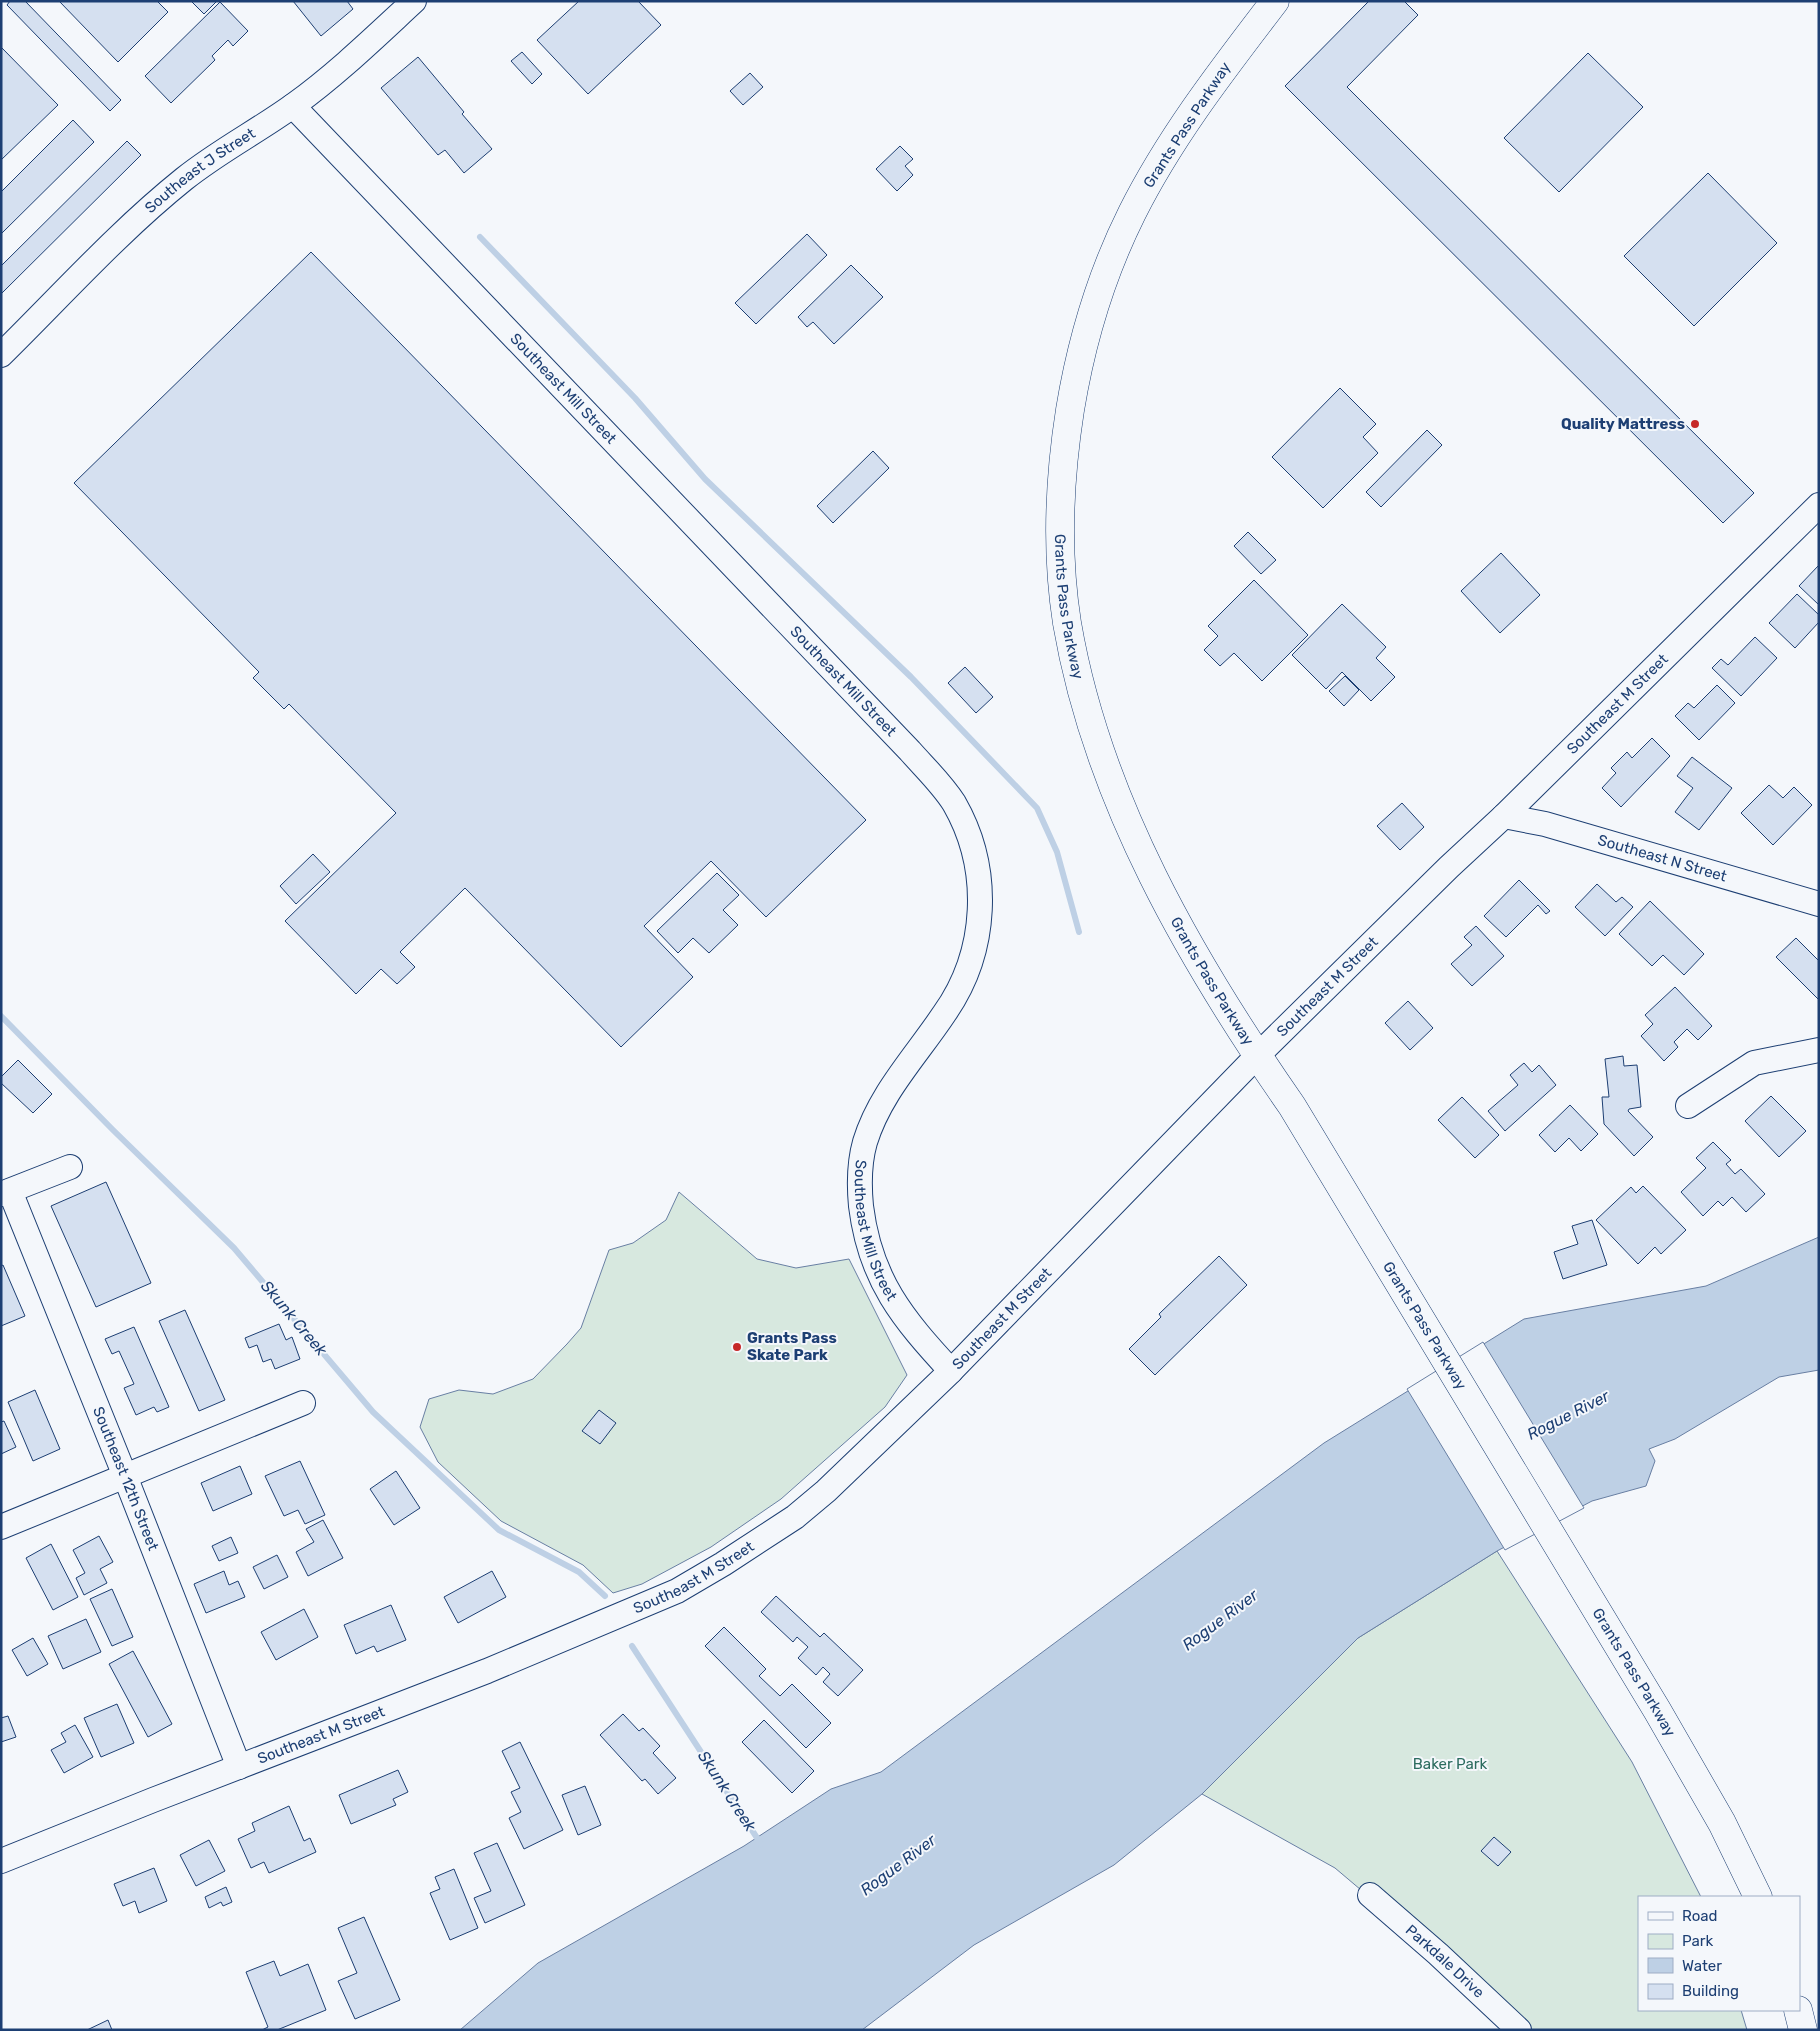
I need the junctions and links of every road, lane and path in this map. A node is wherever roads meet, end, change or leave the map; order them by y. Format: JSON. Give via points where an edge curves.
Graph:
{"nodes":[{"id":1,"x":414,"y":1,"type":"edge"},
{"id":2,"x":1275,"y":1,"type":"edge"},
{"id":3,"x":292,"y":106,"type":"junction"},
{"id":4,"x":1,"y":355,"type":"edge"},
{"id":5,"x":1819,"y":505,"type":"edge"},
{"id":6,"x":1504,"y":816,"type":"junction"},
{"id":7,"x":1819,"y":904,"type":"edge"},
{"id":8,"x":1819,"y":1050,"type":"edge"},
{"id":9,"x":1257,"y":1056,"type":"junction"},
{"id":10,"x":1688,"y":1106,"type":"dead end"},
{"id":11,"x":70,"y":1167,"type":"dead end"},
{"id":12,"x":5,"y":1192,"type":"edge"},
{"id":13,"x":951,"y":1371,"type":"junction"},
{"id":14,"x":303,"y":1403,"type":"dead end"},
{"id":15,"x":125,"y":1476,"type":"junction"},
{"id":16,"x":1,"y":1527,"type":"edge"},
{"id":17,"x":239,"y":1767,"type":"junction"},
{"id":18,"x":1,"y":1861,"type":"edge"},
{"id":19,"x":1370,"y":1895,"type":"dead end"},
{"id":20,"x":1758,"y":1896,"type":"edge"},
{"id":21,"x":1798,"y":2011,"type":"edge"},
{"id":22,"x":1520,"y":2030,"type":"edge"},
{"id":23,"x":1802,"y":2030,"type":"edge"}],
"edges":[{"from":1,"to":3,"type":"street","name":"Southeast J Street"},
{"from":2,"to":9,"type":"highway","name":"Grants Pass Parkway","via":[[1211,85],[1165,154],[1115,251],[1093,313],[1074,386],[1063,460],[1060,529],[1067,622],[1082,692],[1100,749],[1133,832],[1167,902],[1212,985]]},
{"from":3,"to":4,"type":"street","name":"Southeast J Street","via":[[185,178],[150,207]]},
{"from":3,"to":13,"type":"street","name":"Southeast Mill Street","via":[[937,780],[953,803],[974,849],[979,873],[978,925],[974,944],[963,981],[945,1014],[900,1073],[874,1120],[865,1142],[859,1188],[863,1223],[879,1277],[914,1331]]},
{"from":5,"to":6,"type":"street","name":"Southeast M Street"},
{"from":6,"to":7,"type":"street","name":"Southeast N Street","via":[[1545,824]]},
{"from":6,"to":9,"type":"street","name":"Southeast M Street"},
{"from":8,"to":10,"type":"street","via":[[1754,1063]]},
{"from":9,"to":13,"type":"street","name":"Southeast M Street"},
{"from":9,"to":20,"type":"highway","name":"Grants Pass Parkway","via":[[1292,1106],[1657,1710],[1722,1824]]},
{"from":11,"to":12,"type":"street"},
{"from":12,"to":15,"type":"street","name":"Southeast 12th Street"},
{"from":13,"to":17,"type":"street","name":"Southeast M Street","via":[[795,1517],[677,1591],[487,1671]]},
{"from":14,"to":15,"type":"street"},
{"from":15,"to":16,"type":"street"},
{"from":15,"to":17,"type":"street","name":"Southeast 12th Street"},
{"from":17,"to":18,"type":"street","name":"Southeast M Street"},
{"from":19,"to":22,"type":"street","name":"Parkdale Drive"},
{"from":21,"to":23,"type":"highway"}]}
